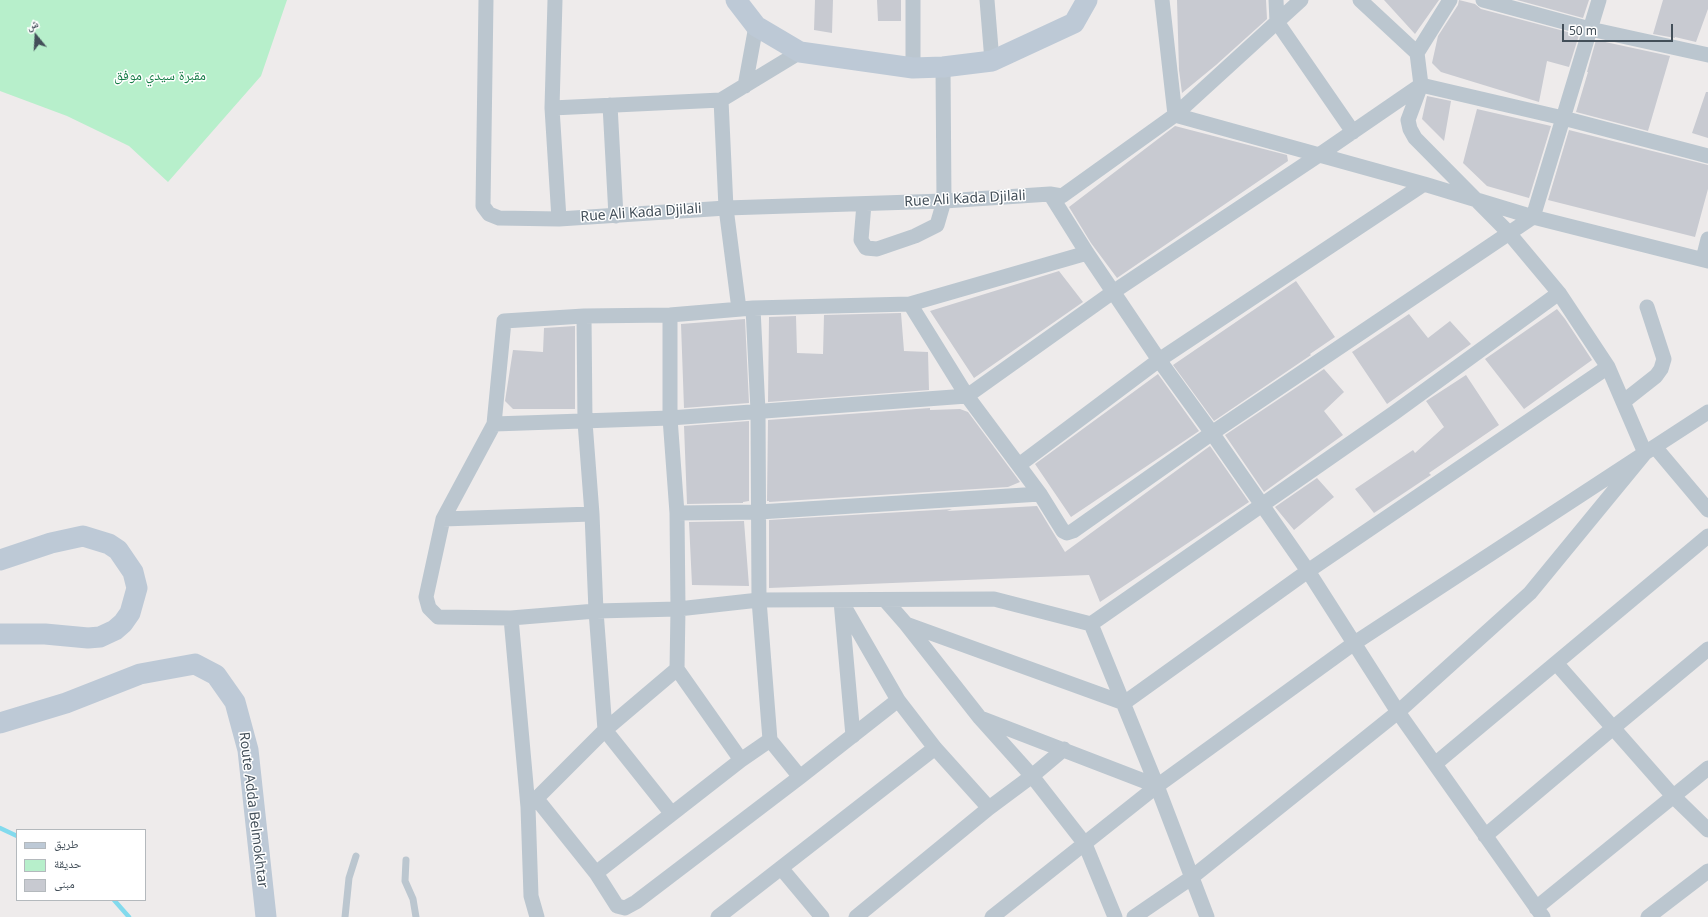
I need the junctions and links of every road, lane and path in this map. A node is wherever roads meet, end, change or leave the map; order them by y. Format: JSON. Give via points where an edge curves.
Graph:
{"nodes":[{"id":1,"x":486,"y":0,"type":"edge"},
{"id":2,"x":555,"y":0,"type":"edge"},
{"id":3,"x":736,"y":0,"type":"edge"},
{"id":4,"x":913,"y":0,"type":"edge"},
{"id":5,"x":987,"y":0,"type":"edge"},
{"id":6,"x":1087,"y":0,"type":"edge"},
{"id":7,"x":1162,"y":0,"type":"edge"},
{"id":8,"x":1276,"y":0,"type":"edge"},
{"id":9,"x":1301,"y":0,"type":"edge"},
{"id":10,"x":1360,"y":0,"type":"edge"},
{"id":11,"x":1450,"y":0,"type":"edge"},
{"id":12,"x":1483,"y":0,"type":"edge"},
{"id":13,"x":1599,"y":0,"type":"edge"},
{"id":14,"x":1277,"y":22,"type":"junction"},
{"id":15,"x":756,"y":26,"type":"junction"},
{"id":16,"x":1590,"y":29,"type":"junction"},
{"id":17,"x":800,"y":52,"type":"junction"},
{"id":18,"x":1417,"y":53,"type":"junction"},
{"id":19,"x":1708,"y":55,"type":"edge"},
{"id":20,"x":992,"y":61,"type":"junction"},
{"id":21,"x":943,"y":67,"type":"junction"},
{"id":22,"x":913,"y":68,"type":"junction"},
{"id":23,"x":1421,"y":85,"type":"junction"},
{"id":24,"x":745,"y":86,"type":"junction"},
{"id":25,"x":721,"y":100,"type":"junction"},
{"id":26,"x":610,"y":106,"type":"junction"},
{"id":27,"x":552,"y":108,"type":"junction"},
{"id":28,"x":1175,"y":115,"type":"junction"},
{"id":29,"x":1563,"y":118,"type":"junction"},
{"id":30,"x":1353,"y":132,"type":"junction"},
{"id":31,"x":1319,"y":155,"type":"junction"},
{"id":32,"x":1708,"y":156,"type":"edge"},
{"id":33,"x":1424,"y":184,"type":"junction"},
{"id":34,"x":1050,"y":194,"type":"junction"},
{"id":35,"x":1474,"y":199,"type":"junction"},
{"id":36,"x":944,"y":201,"type":"junction"},
{"id":37,"x":864,"y":204,"type":"junction"},
{"id":38,"x":726,"y":208,"type":"junction"},
{"id":39,"x":616,"y":216,"type":"junction"},
{"id":40,"x":1532,"y":217,"type":"junction"},
{"id":41,"x":559,"y":219,"type":"junction"},
{"id":42,"x":1508,"y":232,"type":"junction"},
{"id":43,"x":1708,"y":238,"type":"edge"},
{"id":44,"x":1087,"y":253,"type":"junction"},
{"id":45,"x":1705,"y":260,"type":"edge"},
{"id":46,"x":1113,"y":292,"type":"junction"},
{"id":47,"x":1559,"y":293,"type":"junction"},
{"id":48,"x":910,"y":304,"type":"junction"},
{"id":49,"x":1647,"y":307,"type":"dead end"},
{"id":50,"x":746,"y":309,"type":"junction"},
{"id":51,"x":670,"y":315,"type":"junction"},
{"id":52,"x":584,"y":316,"type":"junction"},
{"id":53,"x":1159,"y":360,"type":"junction"},
{"id":54,"x":1608,"y":367,"type":"junction"},
{"id":55,"x":967,"y":396,"type":"junction"},
{"id":56,"x":1623,"y":402,"type":"junction"},
{"id":57,"x":758,"y":412,"type":"junction"},
{"id":58,"x":1708,"y":412,"type":"edge"},
{"id":59,"x":670,"y":418,"type":"junction"},
{"id":60,"x":585,"y":422,"type":"junction"},
{"id":61,"x":494,"y":424,"type":"junction"},
{"id":62,"x":1212,"y":433,"type":"junction"},
{"id":63,"x":1650,"y":450,"type":"junction"},
{"id":64,"x":1018,"y":465,"type":"junction"},
{"id":65,"x":1040,"y":494,"type":"junction"},
{"id":66,"x":1261,"y":505,"type":"junction"},
{"id":67,"x":1708,"y":510,"type":"edge"},
{"id":68,"x":759,"y":512,"type":"junction"},
{"id":69,"x":592,"y":514,"type":"junction"},
{"id":70,"x":677,"y":514,"type":"junction"},
{"id":71,"x":443,"y":519,"type":"junction"},
{"id":72,"x":1708,"y":536,"type":"edge"},
{"id":73,"x":0,"y":560,"type":"edge"},
{"id":74,"x":1308,"y":571,"type":"junction"},
{"id":75,"x":759,"y":600,"type":"junction"},
{"id":76,"x":885,"y":600,"type":"junction"},
{"id":77,"x":841,"y":601,"type":"junction"},
{"id":78,"x":678,"y":609,"type":"junction"},
{"id":79,"x":596,"y":611,"type":"junction"},
{"id":80,"x":511,"y":618,"type":"junction"},
{"id":81,"x":906,"y":624,"type":"junction"},
{"id":82,"x":1091,"y":624,"type":"junction"},
{"id":83,"x":0,"y":634,"type":"edge"},
{"id":84,"x":1353,"y":644,"type":"junction"},
{"id":85,"x":1708,"y":649,"type":"edge"},
{"id":86,"x":1556,"y":663,"type":"junction"},
{"id":87,"x":677,"y":669,"type":"junction"},
{"id":88,"x":898,"y":700,"type":"junction"},
{"id":89,"x":1124,"y":703,"type":"junction"},
{"id":90,"x":1398,"y":712,"type":"junction"},
{"id":91,"x":980,"y":718,"type":"junction"},
{"id":92,"x":0,"y":723,"type":"edge"},
{"id":93,"x":1613,"y":728,"type":"junction"},
{"id":94,"x":605,"y":730,"type":"junction"},
{"id":95,"x":853,"y":736,"type":"junction"},
{"id":96,"x":770,"y":740,"type":"junction"},
{"id":97,"x":935,"y":748,"type":"junction"},
{"id":98,"x":1064,"y":749,"type":"junction"},
{"id":99,"x":741,"y":760,"type":"junction"},
{"id":100,"x":1435,"y":764,"type":"junction"},
{"id":101,"x":1708,"y":768,"type":"edge"},
{"id":102,"x":1032,"y":776,"type":"junction"},
{"id":103,"x":800,"y":777,"type":"junction"},
{"id":104,"x":1157,"y":786,"type":"junction"},
{"id":105,"x":1673,"y":796,"type":"junction"},
{"id":106,"x":532,"y":803,"type":"junction"},
{"id":107,"x":989,"y":808,"type":"junction"},
{"id":108,"x":672,"y":814,"type":"junction"},
{"id":109,"x":1708,"y":830,"type":"edge"},
{"id":110,"x":1485,"y":836,"type":"junction"},
{"id":111,"x":1085,"y":844,"type":"junction"},
{"id":112,"x":356,"y":856,"type":"dead end"},
{"id":113,"x":406,"y":860,"type":"dead end"},
{"id":114,"x":781,"y":868,"type":"junction"},
{"id":115,"x":1708,"y":871,"type":"edge"},
{"id":116,"x":596,"y":873,"type":"junction"},
{"id":117,"x":1191,"y":878,"type":"junction"},
{"id":118,"x":1540,"y":912,"type":"edge"},
{"id":119,"x":266,"y":917,"type":"edge"},
{"id":120,"x":345,"y":917,"type":"edge"},
{"id":121,"x":416,"y":917,"type":"edge"},
{"id":122,"x":537,"y":917,"type":"edge"},
{"id":123,"x":718,"y":917,"type":"edge"},
{"id":124,"x":822,"y":917,"type":"edge"},
{"id":125,"x":856,"y":917,"type":"edge"},
{"id":126,"x":992,"y":917,"type":"edge"},
{"id":127,"x":1115,"y":917,"type":"edge"},
{"id":128,"x":1134,"y":917,"type":"edge"},
{"id":129,"x":1207,"y":917,"type":"edge"},
{"id":130,"x":1648,"y":917,"type":"edge"}],
"edges":[{"from":1,"to":41,"type":"street","name":"Rue Ali Kada Djilali","via":[[483,206],[489,214],[499,218]]},
{"from":2,"to":27,"type":"street"},
{"from":3,"to":15,"type":"main road"},
{"from":4,"to":22,"type":"street"},
{"from":5,"to":20,"type":"street"},
{"from":6,"to":20,"type":"main road","via":[[1074,23]]},
{"from":7,"to":28,"type":"street"},
{"from":8,"to":14,"type":"street"},
{"from":9,"to":14,"type":"street","name":"Rue Ali Kada Djilali"},
{"from":10,"to":18,"type":"street"},
{"from":11,"to":18,"type":"street"},
{"from":12,"to":16,"type":"street"},
{"from":13,"to":16,"type":"street"},
{"from":14,"to":28,"type":"street","name":"Rue Ali Kada Djilali"},
{"from":14,"to":30,"type":"street"},
{"from":15,"to":17,"type":"main road"},
{"from":15,"to":24,"type":"street"},
{"from":16,"to":19,"type":"street"},
{"from":16,"to":29,"type":"street"},
{"from":17,"to":22,"type":"main road"},
{"from":17,"to":24,"type":"street"},
{"from":18,"to":23,"type":"street"},
{"from":20,"to":21,"type":"main road"},
{"from":21,"to":22,"type":"main road"},
{"from":21,"to":36,"type":"street"},
{"from":23,"to":29,"type":"street"},
{"from":23,"to":30,"type":"street"},
{"from":23,"to":35,"type":"street","via":[[1408,120],[1410,129],[1415,138]]},
{"from":24,"to":25,"type":"street"},
{"from":25,"to":26,"type":"street"},
{"from":25,"to":38,"type":"street"},
{"from":26,"to":27,"type":"street"},
{"from":26,"to":39,"type":"street"},
{"from":27,"to":41,"type":"street"},
{"from":28,"to":31,"type":"street"},
{"from":28,"to":34,"type":"street","name":"Rue Ali Kada Djilali","via":[[1062,196]]},
{"from":29,"to":32,"type":"street"},
{"from":29,"to":40,"type":"street"},
{"from":30,"to":31,"type":"street"},
{"from":31,"to":33,"type":"street"},
{"from":31,"to":46,"type":"street"},
{"from":33,"to":35,"type":"street"},
{"from":33,"to":53,"type":"street"},
{"from":34,"to":36,"type":"street","name":"Rue Ali Kada Djilali"},
{"from":34,"to":44,"type":"street"},
{"from":35,"to":40,"type":"street"},
{"from":35,"to":42,"type":"street"},
{"from":36,"to":37,"type":"street","name":"Rue Ali Kada Djilali"},
{"from":36,"to":37,"type":"street","via":[[937,225],[877,249],[866,248],[861,240]]},
{"from":37,"to":38,"type":"street","name":"Rue Ali Kada Djilali"},
{"from":38,"to":39,"type":"street","name":"Rue Ali Kada Djilali"},
{"from":38,"to":50,"type":"street"},
{"from":39,"to":41,"type":"street","name":"Rue Ali Kada Djilali"},
{"from":40,"to":42,"type":"street"},
{"from":40,"to":45,"type":"street"},
{"from":42,"to":47,"type":"street"},
{"from":42,"to":62,"type":"street"},
{"from":43,"to":45,"type":"street"},
{"from":44,"to":46,"type":"street"},
{"from":44,"to":48,"type":"street"},
{"from":46,"to":53,"type":"street"},
{"from":46,"to":55,"type":"street"},
{"from":47,"to":54,"type":"street"},
{"from":47,"to":66,"type":"street","via":[[1394,413]]},
{"from":48,"to":50,"type":"street"},
{"from":48,"to":55,"type":"street"},
{"from":49,"to":56,"type":"street","via":[[1664,359],[1656,376]]},
{"from":50,"to":51,"type":"street"},
{"from":50,"to":57,"type":"street"},
{"from":51,"to":52,"type":"street"},
{"from":51,"to":59,"type":"street"},
{"from":52,"to":60,"type":"street"},
{"from":52,"to":61,"type":"street","via":[[504,321]]},
{"from":53,"to":62,"type":"street"},
{"from":53,"to":64,"type":"street"},
{"from":54,"to":56,"type":"street"},
{"from":54,"to":74,"type":"street"},
{"from":55,"to":57,"type":"street"},
{"from":55,"to":64,"type":"street"},
{"from":56,"to":63,"type":"street"},
{"from":57,"to":59,"type":"street"},
{"from":57,"to":68,"type":"street"},
{"from":58,"to":63,"type":"street"},
{"from":59,"to":60,"type":"street"},
{"from":59,"to":70,"type":"street"},
{"from":60,"to":61,"type":"street"},
{"from":60,"to":69,"type":"street"},
{"from":61,"to":71,"type":"street"},
{"from":62,"to":65,"type":"street","via":[[1073,531],[1063,531]]},
{"from":62,"to":66,"type":"street"},
{"from":63,"to":67,"type":"street"},
{"from":63,"to":84,"type":"street"},
{"from":63,"to":90,"type":"street","via":[[1530,592]]},
{"from":64,"to":65,"type":"street"},
{"from":65,"to":68,"type":"street"},
{"from":66,"to":74,"type":"street"},
{"from":66,"to":82,"type":"street"},
{"from":68,"to":70,"type":"street"},
{"from":68,"to":75,"type":"street"},
{"from":69,"to":71,"type":"street"},
{"from":69,"to":79,"type":"street"},
{"from":70,"to":78,"type":"street"},
{"from":71,"to":80,"type":"street","via":[[426,597],[429,608],[438,617]]},
{"from":72,"to":86,"type":"street"},
{"from":73,"to":83,"type":"main road","via":[[51,543],[83,536],[109,544],[118,550],[133,572],[137,588],[130,613],[123,623],[100,637]]},
{"from":74,"to":84,"type":"street"},
{"from":74,"to":89,"type":"street"},
{"from":75,"to":77,"type":"street"},
{"from":75,"to":78,"type":"street"},
{"from":75,"to":96,"type":"street"},
{"from":76,"to":77,"type":"street"},
{"from":76,"to":81,"type":"street"},
{"from":76,"to":82,"type":"street","via":[[994,600]]},
{"from":77,"to":88,"type":"street"},
{"from":77,"to":95,"type":"street"},
{"from":78,"to":79,"type":"street"},
{"from":78,"to":87,"type":"street"},
{"from":79,"to":80,"type":"street"},
{"from":79,"to":94,"type":"street"},
{"from":80,"to":106,"type":"street"},
{"from":81,"to":89,"type":"street"},
{"from":81,"to":91,"type":"street"},
{"from":82,"to":89,"type":"street"},
{"from":84,"to":90,"type":"street"},
{"from":84,"to":104,"type":"street"},
{"from":85,"to":93,"type":"street"},
{"from":86,"to":93,"type":"street"},
{"from":86,"to":100,"type":"street"},
{"from":87,"to":94,"type":"street"},
{"from":87,"to":99,"type":"street"},
{"from":88,"to":95,"type":"street"},
{"from":88,"to":97,"type":"street"},
{"from":89,"to":104,"type":"street"},
{"from":90,"to":100,"type":"street"},
{"from":90,"to":117,"type":"street"},
{"from":91,"to":98,"type":"street"},
{"from":91,"to":102,"type":"street"},
{"from":92,"to":119,"type":"main road","name":"Route Adda Belmokhtar","via":[[66,703],[140,674],[195,664],[216,675],[235,702],[248,750]]},
{"from":93,"to":105,"type":"street"},
{"from":93,"to":110,"type":"street"},
{"from":94,"to":106,"type":"street"},
{"from":94,"to":108,"type":"street"},
{"from":95,"to":103,"type":"street"},
{"from":96,"to":99,"type":"street"},
{"from":96,"to":103,"type":"street"},
{"from":97,"to":107,"type":"street"},
{"from":97,"to":114,"type":"street"},
{"from":98,"to":102,"type":"street"},
{"from":98,"to":104,"type":"street"},
{"from":99,"to":108,"type":"street"},
{"from":100,"to":110,"type":"street"},
{"from":101,"to":105,"type":"street"},
{"from":102,"to":107,"type":"street"},
{"from":102,"to":111,"type":"street"},
{"from":103,"to":116,"type":"street","via":[[626,908],[617,906]]},
{"from":104,"to":111,"type":"street"},
{"from":104,"to":117,"type":"street"},
{"from":105,"to":109,"type":"street"},
{"from":105,"to":118,"type":"street"},
{"from":106,"to":116,"type":"street"},
{"from":106,"to":122,"type":"street","via":[[531,896]]},
{"from":107,"to":125,"type":"street"},
{"from":108,"to":116,"type":"street"},
{"from":110,"to":118,"type":"street"},
{"from":111,"to":126,"type":"street"},
{"from":111,"to":127,"type":"street"},
{"from":112,"to":120,"type":"lane","via":[[349,878]]},
{"from":113,"to":121,"type":"lane","via":[[405,881],[413,899]]},
{"from":114,"to":123,"type":"street"},
{"from":114,"to":124,"type":"street"},
{"from":115,"to":130,"type":"street"},
{"from":117,"to":128,"type":"street"},
{"from":117,"to":129,"type":"street"}]}
